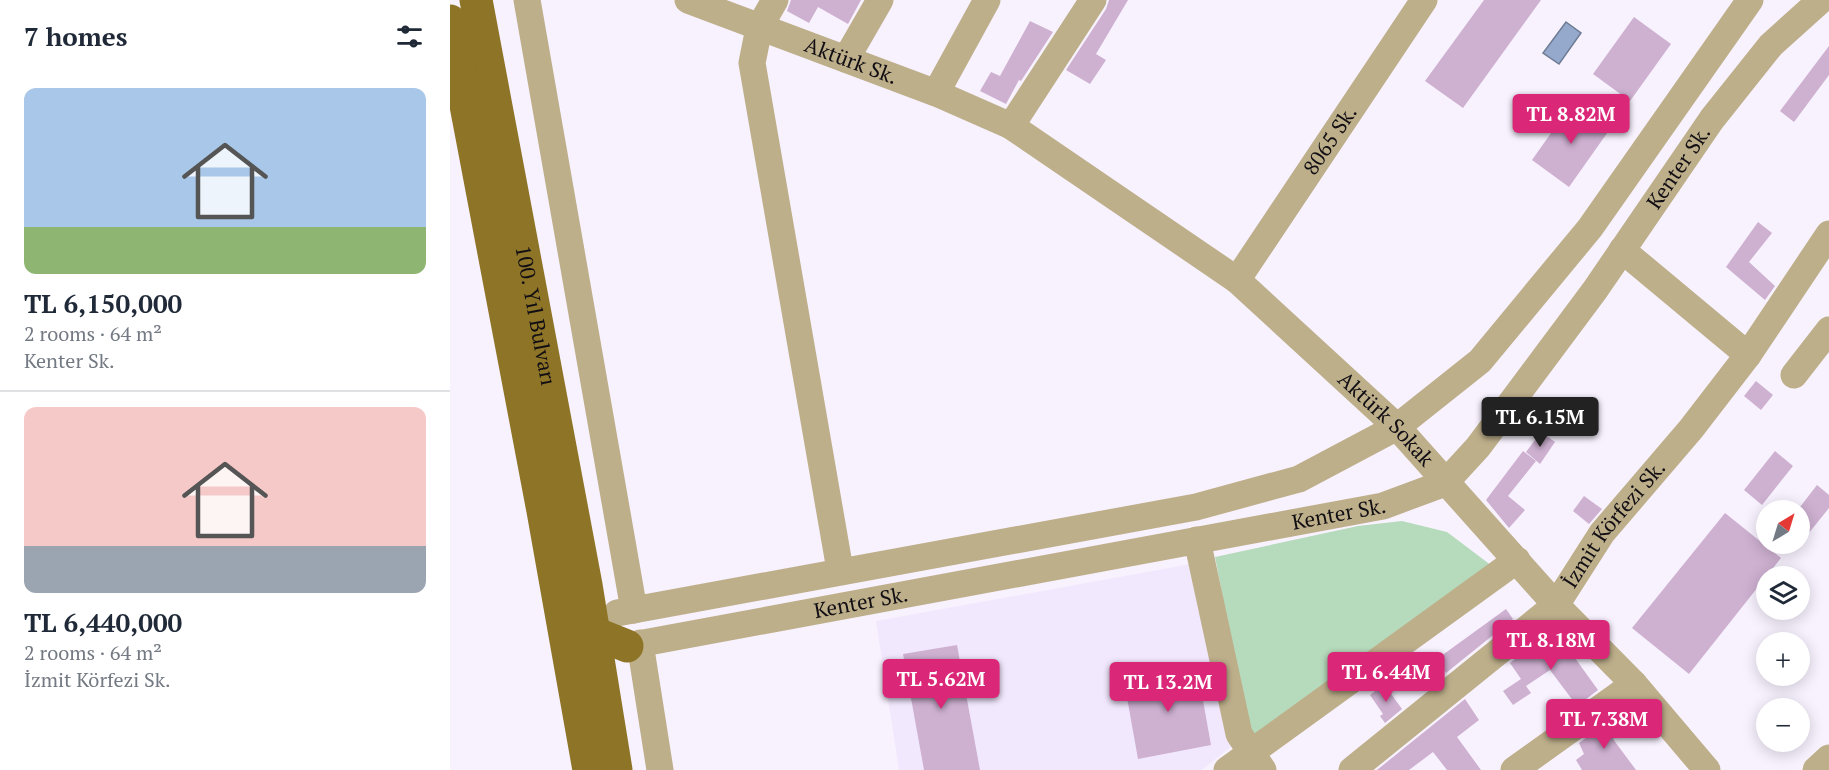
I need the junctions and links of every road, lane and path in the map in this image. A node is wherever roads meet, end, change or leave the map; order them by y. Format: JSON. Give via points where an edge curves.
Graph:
{"nodes":[{"id":1,"x":476,"y":0,"type":"edge"},
{"id":2,"x":527,"y":0,"type":"edge"},
{"id":3,"x":691,"y":0,"type":"edge"},
{"id":4,"x":775,"y":0,"type":"edge"},
{"id":5,"x":880,"y":0,"type":"edge"},
{"id":6,"x":987,"y":0,"type":"edge"},
{"id":7,"x":1093,"y":0,"type":"edge"},
{"id":8,"x":1424,"y":0,"type":"edge"},
{"id":9,"x":1750,"y":0,"type":"edge"},
{"id":10,"x":1821,"y":0,"type":"edge"},
{"id":11,"x":450,"y":21,"type":"edge"},
{"id":12,"x":759,"y":28,"type":"junction"},
{"id":13,"x":846,"y":59,"type":"junction"},
{"id":14,"x":936,"y":93,"type":"junction"},
{"id":15,"x":1011,"y":126,"type":"junction"},
{"id":16,"x":1829,"y":234,"type":"edge"},
{"id":17,"x":1622,"y":250,"type":"junction"},
{"id":18,"x":1237,"y":280,"type":"junction"},
{"id":19,"x":1829,"y":330,"type":"edge"},
{"id":20,"x":1748,"y":355,"type":"junction"},
{"id":21,"x":1794,"y":375,"type":"dead end"},
{"id":22,"x":1397,"y":427,"type":"junction"},
{"id":23,"x":1445,"y":483,"type":"junction"},
{"id":24,"x":1197,"y":540,"type":"junction"},
{"id":25,"x":1517,"y":560,"type":"junction"},
{"id":26,"x":840,"y":570,"type":"junction"},
{"id":27,"x":1556,"y":605,"type":"junction"},
{"id":28,"x":602,"y":623,"type":"junction"},
{"id":29,"x":634,"y":644,"type":"junction"},
{"id":30,"x":1634,"y":684,"type":"junction"},
{"id":31,"x":1829,"y":758,"type":"edge"},
{"id":32,"x":1257,"y":761,"type":"edge"},
{"id":33,"x":1698,"y":767,"type":"edge"},
{"id":34,"x":589,"y":770,"type":"edge"},
{"id":35,"x":616,"y":770,"type":"edge"},
{"id":36,"x":660,"y":770,"type":"edge"},
{"id":37,"x":1227,"y":770,"type":"edge"},
{"id":38,"x":1352,"y":770,"type":"edge"},
{"id":39,"x":1514,"y":770,"type":"edge"},
{"id":40,"x":1816,"y":770,"type":"edge"}],
"edges":[{"from":1,"to":28,"type":"main road","name":"100. Yıl Bulvarı","via":[[586,585]]},
{"from":2,"to":28,"type":"street"},
{"from":3,"to":12,"type":"street","name":"Aktürk Sk."},
{"from":4,"to":12,"type":"street"},
{"from":5,"to":13,"type":"street"},
{"from":6,"to":14,"type":"street"},
{"from":7,"to":15,"type":"street"},
{"from":8,"to":18,"type":"street","name":"8065 Sk."},
{"from":9,"to":22,"type":"street","name":"Kenter Sk.","via":[[1590,228],[1480,361]]},
{"from":10,"to":17,"type":"street","name":"Kenter Sk.","via":[[1771,45],[1712,119]]},
{"from":11,"to":28,"type":"main road","name":"100. Yıl Bulvarı"},
{"from":12,"to":13,"type":"street","name":"Aktürk Sk."},
{"from":12,"to":26,"type":"street","via":[[752,63]]},
{"from":13,"to":14,"type":"street","name":"Aktürk Sk."},
{"from":14,"to":15,"type":"street","name":"Aktürk Sk."},
{"from":15,"to":18,"type":"street","name":"Aktürk Sokak"},
{"from":16,"to":20,"type":"street","name":"İzmit Körfezi Sk."},
{"from":17,"to":20,"type":"street"},
{"from":17,"to":23,"type":"street","name":"Kenter Sk.","via":[[1478,447]]},
{"from":18,"to":22,"type":"street","name":"Aktürk Sokak"},
{"from":19,"to":21,"type":"street"},
{"from":20,"to":27,"type":"street","name":"İzmit Körfezi Sk.","via":[[1602,533]]},
{"from":22,"to":23,"type":"street","name":"Aktürk Sokak"},
{"from":22,"to":26,"type":"street","name":"Kenter Sk.","via":[[1299,479],[1196,507]]},
{"from":23,"to":24,"type":"street","name":"Kenter Sk.","via":[[1383,506]]},
{"from":23,"to":25,"type":"street","name":"Aktürk Sokak"},
{"from":24,"to":29,"type":"street","name":"Kenter Sk."},
{"from":24,"to":32,"type":"street","via":[[1239,734]]},
{"from":25,"to":27,"type":"street","name":"Aktürk Sokak"},
{"from":25,"to":32,"type":"street"},
{"from":26,"to":28,"type":"street","name":"Kenter Sk."},
{"from":27,"to":30,"type":"street","name":"Aktürk Sokak"},
{"from":27,"to":38,"type":"street","name":"İzmit Körfezi Sk."},
{"from":28,"to":29,"type":"main road"},
{"from":28,"to":34,"type":"main road","name":"100. Yıl Bulvarı"},
{"from":28,"to":35,"type":"main road","name":"100. Yıl Bulvarı"},
{"from":29,"to":36,"type":"street"},
{"from":30,"to":33,"type":"street","name":"Aktürk Sokak"},
{"from":30,"to":39,"type":"street"},
{"from":31,"to":40,"type":"street"},
{"from":32,"to":37,"type":"street"}]}
